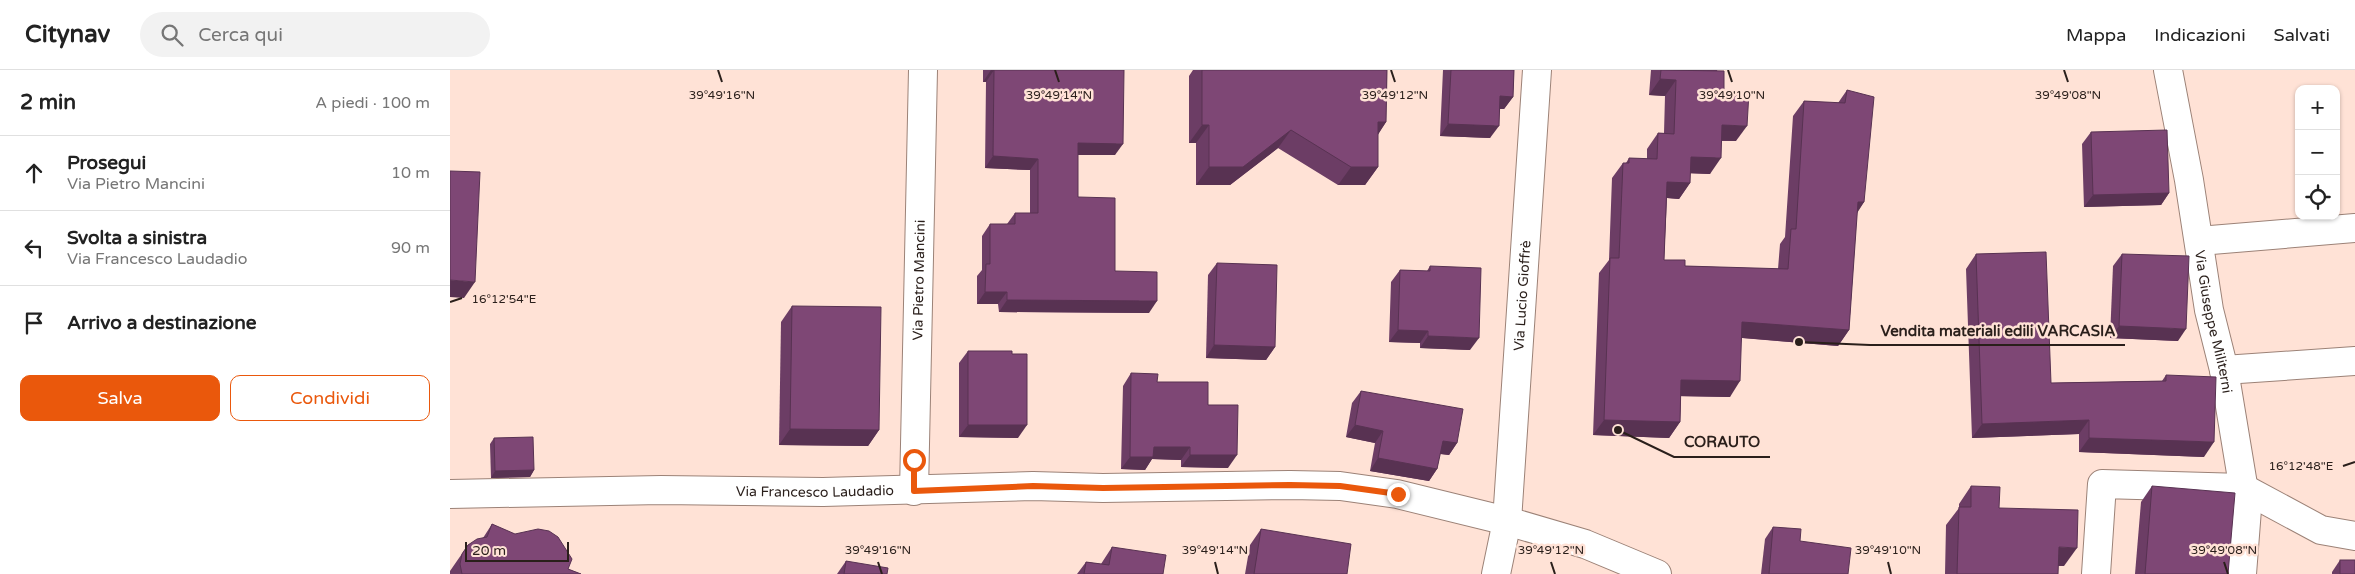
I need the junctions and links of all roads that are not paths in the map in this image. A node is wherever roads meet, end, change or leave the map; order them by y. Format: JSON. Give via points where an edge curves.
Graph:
{"nodes":[{"id":1,"x":923,"y":70,"type":"edge"},
{"id":2,"x":1537,"y":70,"type":"edge"},
{"id":3,"x":2168,"y":70,"type":"edge"},
{"id":4,"x":2355,"y":228,"type":"edge"},
{"id":5,"x":2199,"y":242,"type":"junction"},
{"id":6,"x":2355,"y":361,"type":"edge"},
{"id":7,"x":2224,"y":370,"type":"junction"},
{"id":8,"x":2243,"y":488,"type":"junction"},
{"id":9,"x":914,"y":491,"type":"junction"},
{"id":10,"x":450,"y":494,"type":"edge"},
{"id":11,"x":1507,"y":521,"type":"junction"},
{"id":12,"x":2355,"y":536,"type":"edge"},
{"id":13,"x":1496,"y":574,"type":"edge"},
{"id":14,"x":1657,"y":574,"type":"edge"},
{"id":15,"x":2096,"y":574,"type":"edge"},
{"id":16,"x":2242,"y":574,"type":"edge"}],
"edges":[{"from":1,"to":9,"type":"street","name":"Via Pietro Mancini"},
{"from":2,"to":11,"type":"street","name":"Via Lucio Gioffrè"},
{"from":3,"to":5,"type":"street","name":"Via Giuseppe Militerni"},
{"from":4,"to":5,"type":"street"},
{"from":5,"to":7,"type":"street","name":"Via Giuseppe Militerni","via":[[2209,310]]},
{"from":6,"to":7,"type":"street"},
{"from":7,"to":8,"type":"street","name":"Via Giuseppe Militerni"},
{"from":8,"to":12,"type":"street","via":[[2321,530]]},
{"from":8,"to":15,"type":"street","via":[[2102,484]]},
{"from":8,"to":16,"type":"street","name":"Via Giuseppe Militerni","via":[[2247,509]]},
{"from":9,"to":10,"type":"street","name":"Via Francesco Laudadio","via":[[661,490]]},
{"from":9,"to":11,"type":"street","name":"Via Francesco Laudadio","via":[[1033,486],[1340,486],[1398,494]]},
{"from":11,"to":13,"type":"street","name":"Via Lucio Gioffrè"},
{"from":11,"to":14,"type":"street","name":"Via Francesco Laudadio","via":[[1585,544]]}]}
